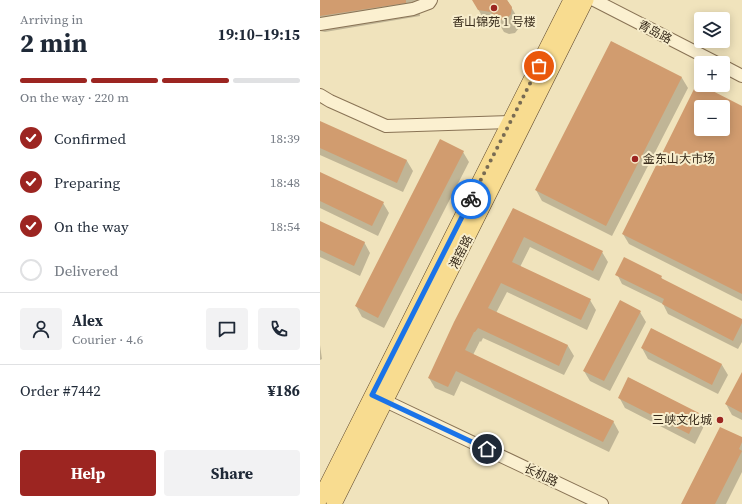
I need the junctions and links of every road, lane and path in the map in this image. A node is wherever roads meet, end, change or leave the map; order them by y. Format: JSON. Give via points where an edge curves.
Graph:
{"nodes":[{"id":1,"x":431,"y":0,"type":"edge"},
{"id":2,"x":571,"y":0,"type":"edge"},
{"id":3,"x":586,"y":0,"type":"edge"},
{"id":4,"x":594,"y":0,"type":"edge"},
{"id":5,"x":320,"y":24,"type":"edge"},
{"id":6,"x":703,"y":56,"type":"edge"},
{"id":7,"x":730,"y":70,"type":"edge"},
{"id":8,"x":742,"y":76,"type":"edge"},
{"id":9,"x":320,"y":95,"type":"edge"},
{"id":10,"x":510,"y":122,"type":"junction"},
{"id":11,"x":379,"y":398,"type":"junction"},
{"id":12,"x":320,"y":499,"type":"edge"},
{"id":13,"x":334,"y":504,"type":"edge"},
{"id":14,"x":602,"y":504,"type":"edge"}],
"edges":[{"from":1,"to":5,"type":"street","via":[[429,4],[413,9]]},
{"from":2,"to":10,"type":"main road","name":"港窑路"},
{"from":3,"to":11,"type":"main road","name":"港窑路"},
{"from":4,"to":6,"type":"street","name":"青岛路"},
{"from":7,"to":8,"type":"street"},
{"from":9,"to":10,"type":"street","via":[[386,126]]},
{"from":10,"to":11,"type":"main road","name":"港窑路"},
{"from":11,"to":12,"type":"main road","name":"港窑路"},
{"from":11,"to":13,"type":"main road","name":"港窑路"},
{"from":11,"to":14,"type":"street","name":"长机路"}]}
